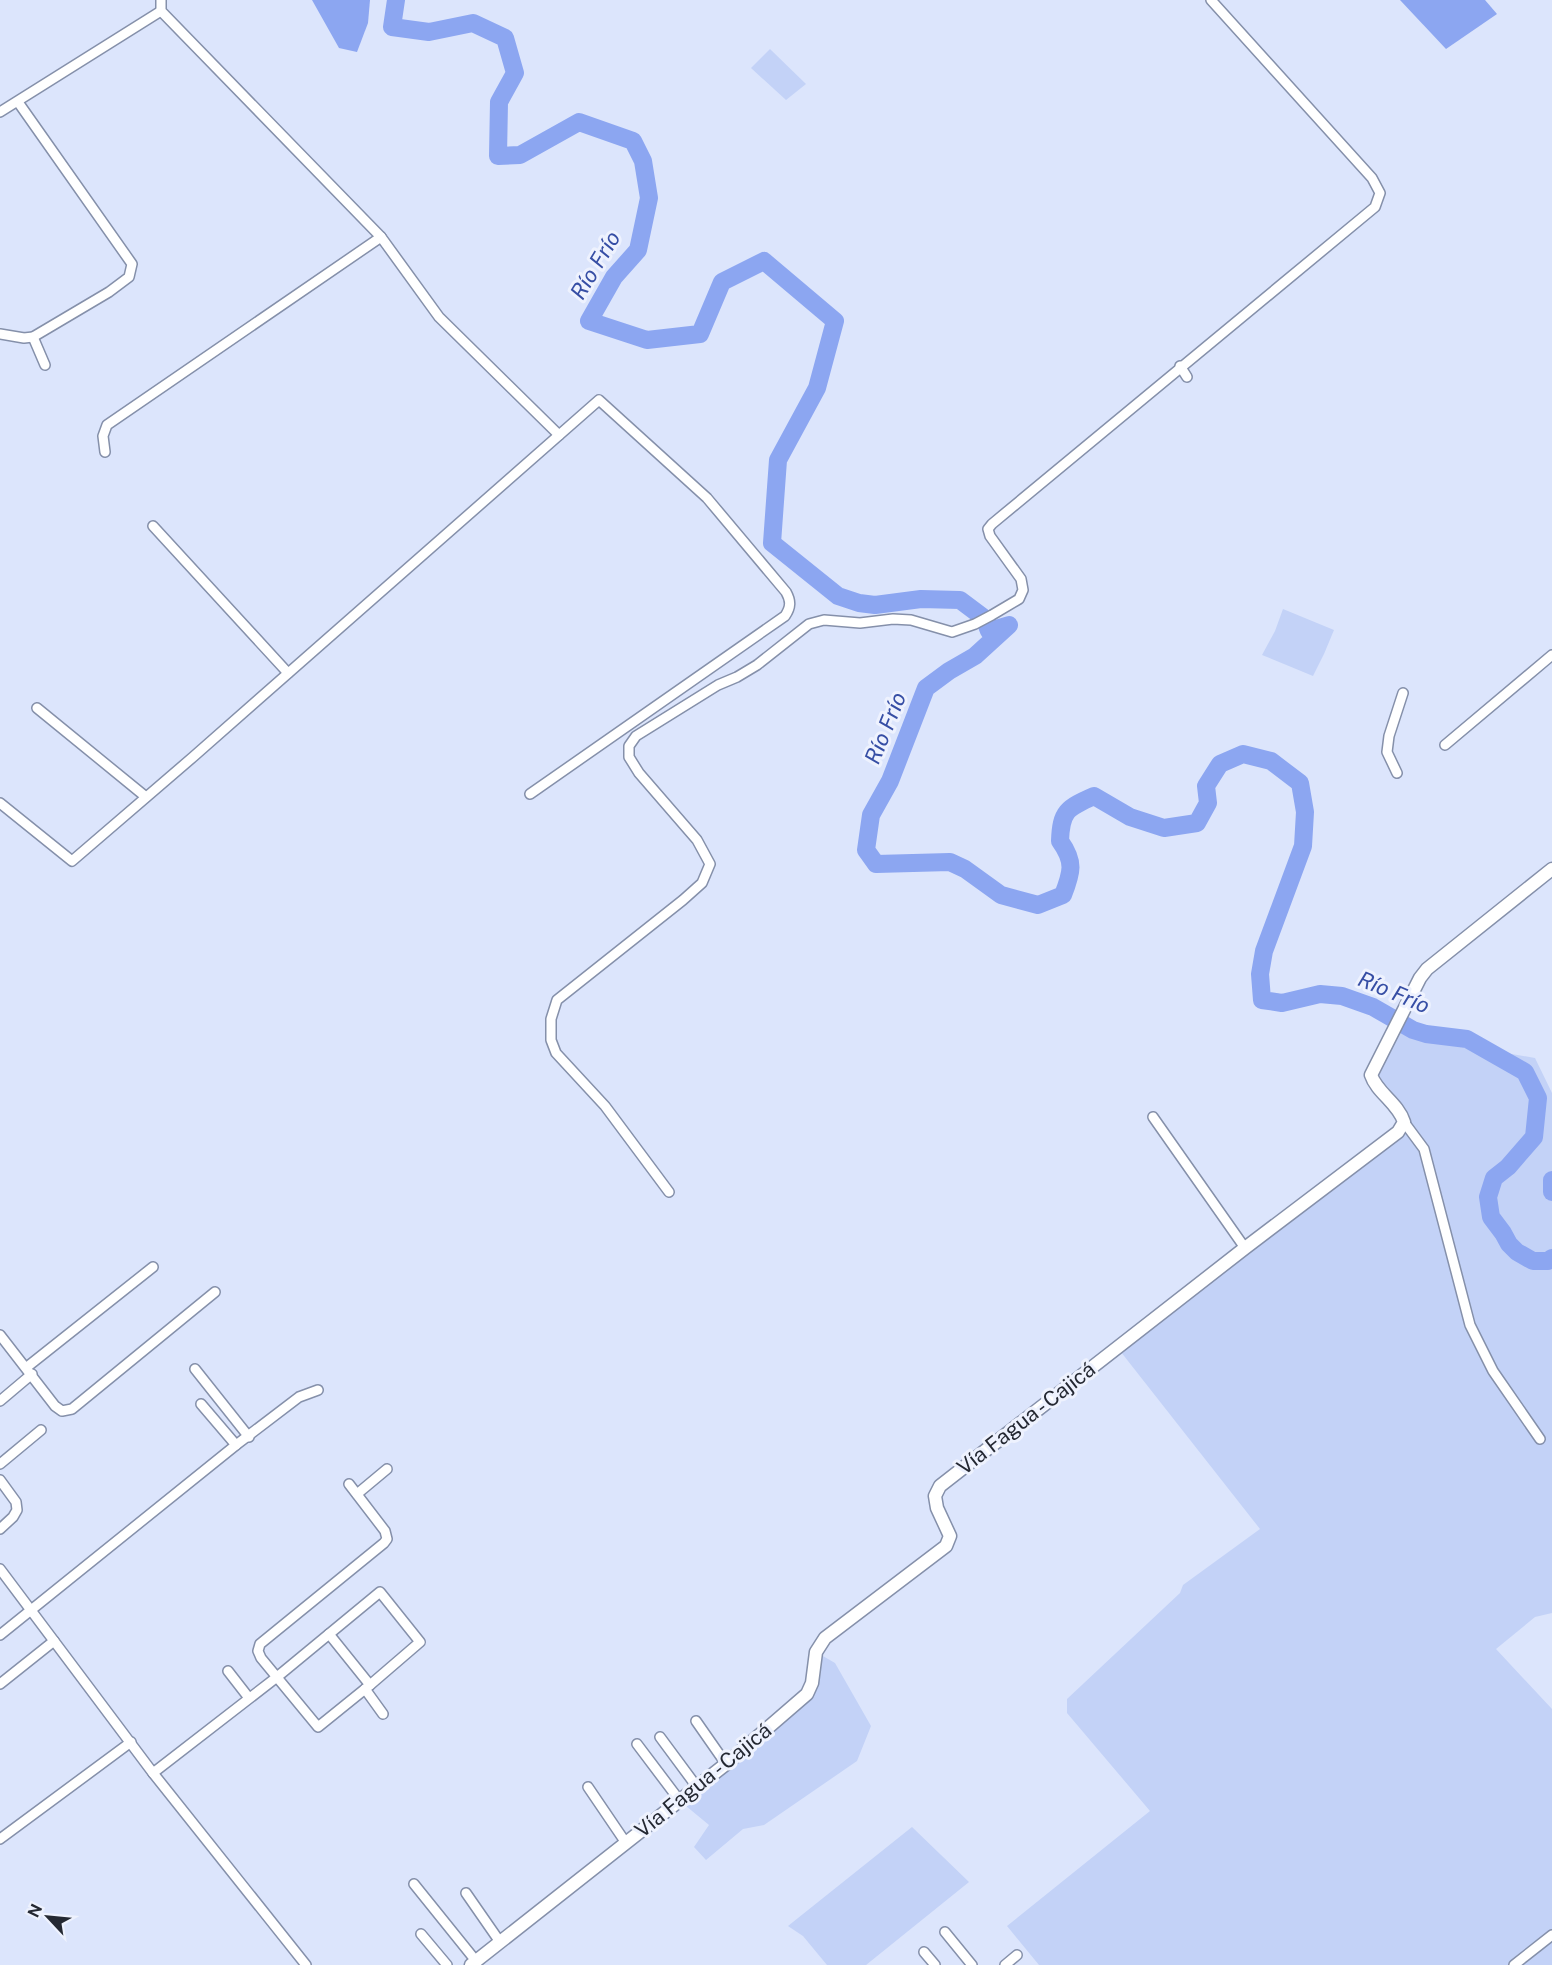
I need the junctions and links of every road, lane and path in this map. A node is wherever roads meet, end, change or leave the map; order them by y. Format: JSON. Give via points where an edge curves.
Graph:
{"nodes":[{"id":1,"x":161,"y":0,"type":"edge"},
{"id":2,"x":1212,"y":0,"type":"edge"},
{"id":3,"x":161,"y":11,"type":"junction"},
{"id":4,"x":18,"y":102,"type":"junction"},
{"id":5,"x":0,"y":112,"type":"edge"},
{"id":6,"x":381,"y":237,"type":"junction"},
{"id":7,"x":0,"y":334,"type":"edge"},
{"id":8,"x":33,"y":337,"type":"junction"},
{"id":9,"x":45,"y":365,"type":"dead end"},
{"id":10,"x":1180,"y":366,"type":"junction"},
{"id":11,"x":1187,"y":377,"type":"dead end"},
{"id":12,"x":559,"y":435,"type":"junction"},
{"id":13,"x":105,"y":453,"type":"dead end"},
{"id":14,"x":153,"y":526,"type":"dead end"},
{"id":15,"x":1552,"y":655,"type":"edge"},
{"id":16,"x":288,"y":674,"type":"junction"},
{"id":17,"x":1403,"y":693,"type":"dead end"},
{"id":18,"x":37,"y":708,"type":"dead end"},
{"id":19,"x":1445,"y":745,"type":"dead end"},
{"id":20,"x":1397,"y":773,"type":"dead end"},
{"id":21,"x":530,"y":794,"type":"dead end"},
{"id":22,"x":146,"y":797,"type":"junction"},
{"id":23,"x":0,"y":803,"type":"edge"},
{"id":24,"x":1552,"y":869,"type":"edge"},
{"id":25,"x":1153,"y":1117,"type":"dead end"},
{"id":26,"x":1404,"y":1122,"type":"junction"},
{"id":27,"x":669,"y":1192,"type":"dead end"},
{"id":28,"x":1245,"y":1248,"type":"junction"},
{"id":29,"x":153,"y":1267,"type":"dead end"},
{"id":30,"x":215,"y":1292,"type":"dead end"},
{"id":31,"x":0,"y":1335,"type":"edge"},
{"id":32,"x":195,"y":1369,"type":"dead end"},
{"id":33,"x":29,"y":1371,"type":"junction"},
{"id":34,"x":318,"y":1390,"type":"dead end"},
{"id":35,"x":0,"y":1401,"type":"edge"},
{"id":36,"x":201,"y":1404,"type":"dead end"},
{"id":37,"x":41,"y":1430,"type":"dead end"},
{"id":38,"x":249,"y":1437,"type":"junction"},
{"id":39,"x":1540,"y":1439,"type":"dead end"},
{"id":40,"x":236,"y":1445,"type":"junction"},
{"id":41,"x":0,"y":1464,"type":"edge"},
{"id":42,"x":387,"y":1469,"type":"dead end"},
{"id":43,"x":0,"y":1480,"type":"edge"},
{"id":44,"x":349,"y":1484,"type":"dead end"},
{"id":45,"x":357,"y":1494,"type":"junction"},
{"id":46,"x":0,"y":1529,"type":"edge"},
{"id":47,"x":0,"y":1569,"type":"edge"},
{"id":48,"x":31,"y":1611,"type":"junction"},
{"id":49,"x":329,"y":1634,"type":"junction"},
{"id":50,"x":0,"y":1635,"type":"edge"},
{"id":51,"x":54,"y":1641,"type":"junction"},
{"id":52,"x":228,"y":1671,"type":"dead end"},
{"id":53,"x":277,"y":1677,"type":"junction"},
{"id":54,"x":0,"y":1684,"type":"edge"},
{"id":55,"x":368,"y":1687,"type":"junction"},
{"id":56,"x":249,"y":1698,"type":"junction"},
{"id":57,"x":383,"y":1714,"type":"dead end"},
{"id":58,"x":696,"y":1721,"type":"dead end"},
{"id":59,"x":660,"y":1737,"type":"dead end"},
{"id":60,"x":131,"y":1742,"type":"junction"},
{"id":61,"x":637,"y":1744,"type":"dead end"},
{"id":62,"x":726,"y":1764,"type":"junction"},
{"id":63,"x":153,"y":1773,"type":"junction"},
{"id":64,"x":588,"y":1787,"type":"dead end"},
{"id":65,"x":697,"y":1787,"type":"junction"},
{"id":66,"x":680,"y":1801,"type":"junction"},
{"id":67,"x":0,"y":1839,"type":"edge"},
{"id":68,"x":626,"y":1843,"type":"junction"},
{"id":69,"x":414,"y":1884,"type":"dead end"},
{"id":70,"x":466,"y":1893,"type":"dead end"},
{"id":71,"x":945,"y":1932,"type":"dead end"},
{"id":72,"x":421,"y":1934,"type":"dead end"},
{"id":73,"x":1552,"y":1935,"type":"edge"},
{"id":74,"x":500,"y":1941,"type":"junction"},
{"id":75,"x":924,"y":1952,"type":"dead end"},
{"id":76,"x":1017,"y":1955,"type":"dead end"},
{"id":77,"x":473,"y":1963,"type":"edge"},
{"id":78,"x":306,"y":1965,"type":"edge"},
{"id":79,"x":447,"y":1965,"type":"edge"},
{"id":80,"x":935,"y":1965,"type":"edge"},
{"id":81,"x":972,"y":1965,"type":"edge"},
{"id":82,"x":1005,"y":1965,"type":"edge"},
{"id":83,"x":1514,"y":1965,"type":"edge"}],
"edges":[{"from":1,"to":3,"type":"street"},
{"from":2,"to":10,"type":"street","via":[[1372,178],[1380,193],[1375,207]]},
{"from":3,"to":4,"type":"street"},
{"from":3,"to":6,"type":"street"},
{"from":4,"to":5,"type":"street"},
{"from":4,"to":8,"type":"street","via":[[132,264],[129,277],[109,292]]},
{"from":6,"to":12,"type":"street","via":[[439,317]]},
{"from":6,"to":13,"type":"street","via":[[107,425],[103,436]]},
{"from":7,"to":8,"type":"street"},
{"from":8,"to":9,"type":"street"},
{"from":10,"to":11,"type":"street"},
{"from":10,"to":27,"type":"street","via":[[988,529],[1021,579],[1023,590],[1019,599],[952,632],[911,620],[824,620],[809,624],[757,665],[636,736],[629,746],[629,757],[639,773],[697,840],[710,864],[702,883],[683,900],[557,1000],[551,1019],[551,1040],[556,1053],[605,1106]]},
{"from":12,"to":16,"type":"street"},
{"from":12,"to":21,"type":"street","via":[[599,399],[706,498],[791,600],[785,616]]},
{"from":14,"to":16,"type":"street"},
{"from":15,"to":19,"type":"street"},
{"from":16,"to":22,"type":"street"},
{"from":17,"to":20,"type":"street","via":[[1387,752]]},
{"from":18,"to":22,"type":"street"},
{"from":22,"to":23,"type":"street","via":[[72,861]]},
{"from":24,"to":26,"type":"street","via":[[1420,978],[1371,1075]]},
{"from":25,"to":28,"type":"street"},
{"from":26,"to":28,"type":"street","name":"Vía Fagua - Cajicá","via":[[1398,1132]]},
{"from":26,"to":39,"type":"street","via":[[1424,1149],[1470,1325],[1493,1371]]},
{"from":28,"to":62,"type":"street","name":"Vía Fagua - Cajicá","via":[[940,1486],[935,1496],[950,1536],[946,1546],[825,1638],[816,1652],[807,1695]]},
{"from":29,"to":33,"type":"street"},
{"from":30,"to":33,"type":"street","via":[[72,1409],[62,1411],[55,1406]]},
{"from":31,"to":33,"type":"street"},
{"from":32,"to":38,"type":"street"},
{"from":33,"to":35,"type":"street"},
{"from":34,"to":38,"type":"street","via":[[298,1397]]},
{"from":36,"to":40,"type":"street"},
{"from":37,"to":41,"type":"street"},
{"from":38,"to":40,"type":"street"},
{"from":40,"to":48,"type":"street"},
{"from":42,"to":45,"type":"street"},
{"from":43,"to":46,"type":"street","via":[[16,1502],[17,1510]]},
{"from":44,"to":45,"type":"street"},
{"from":45,"to":53,"type":"street","via":[[387,1539],[260,1644],[261,1658]]},
{"from":47,"to":48,"type":"street"},
{"from":48,"to":50,"type":"street"},
{"from":48,"to":51,"type":"street"},
{"from":49,"to":53,"type":"street"},
{"from":49,"to":55,"type":"street"},
{"from":49,"to":55,"type":"street","via":[[380,1592],[420,1642]]},
{"from":51,"to":54,"type":"street"},
{"from":51,"to":60,"type":"street"},
{"from":52,"to":56,"type":"street"},
{"from":53,"to":55,"type":"street","via":[[318,1727]]},
{"from":53,"to":56,"type":"street"},
{"from":55,"to":57,"type":"street"},
{"from":56,"to":63,"type":"street"},
{"from":58,"to":62,"type":"street"},
{"from":59,"to":65,"type":"street"},
{"from":60,"to":63,"type":"street"},
{"from":60,"to":67,"type":"street"},
{"from":61,"to":66,"type":"street"},
{"from":62,"to":65,"type":"street","name":"Vía Fagua - Cajicá"},
{"from":63,"to":78,"type":"street"},
{"from":64,"to":68,"type":"street"},
{"from":65,"to":66,"type":"street","name":"Vía Fagua - Cajicá"},
{"from":66,"to":68,"type":"street","name":"Vía Fagua - Cajicá"},
{"from":68,"to":74,"type":"street","name":"Vía Fagua - Cajicá"},
{"from":69,"to":77,"type":"street"},
{"from":70,"to":74,"type":"street"},
{"from":71,"to":81,"type":"street"},
{"from":72,"to":79,"type":"street"},
{"from":73,"to":83,"type":"street"},
{"from":74,"to":77,"type":"street","name":"Vía Fagua - Cajicá"},
{"from":75,"to":80,"type":"street"},
{"from":76,"to":82,"type":"street"}]}
